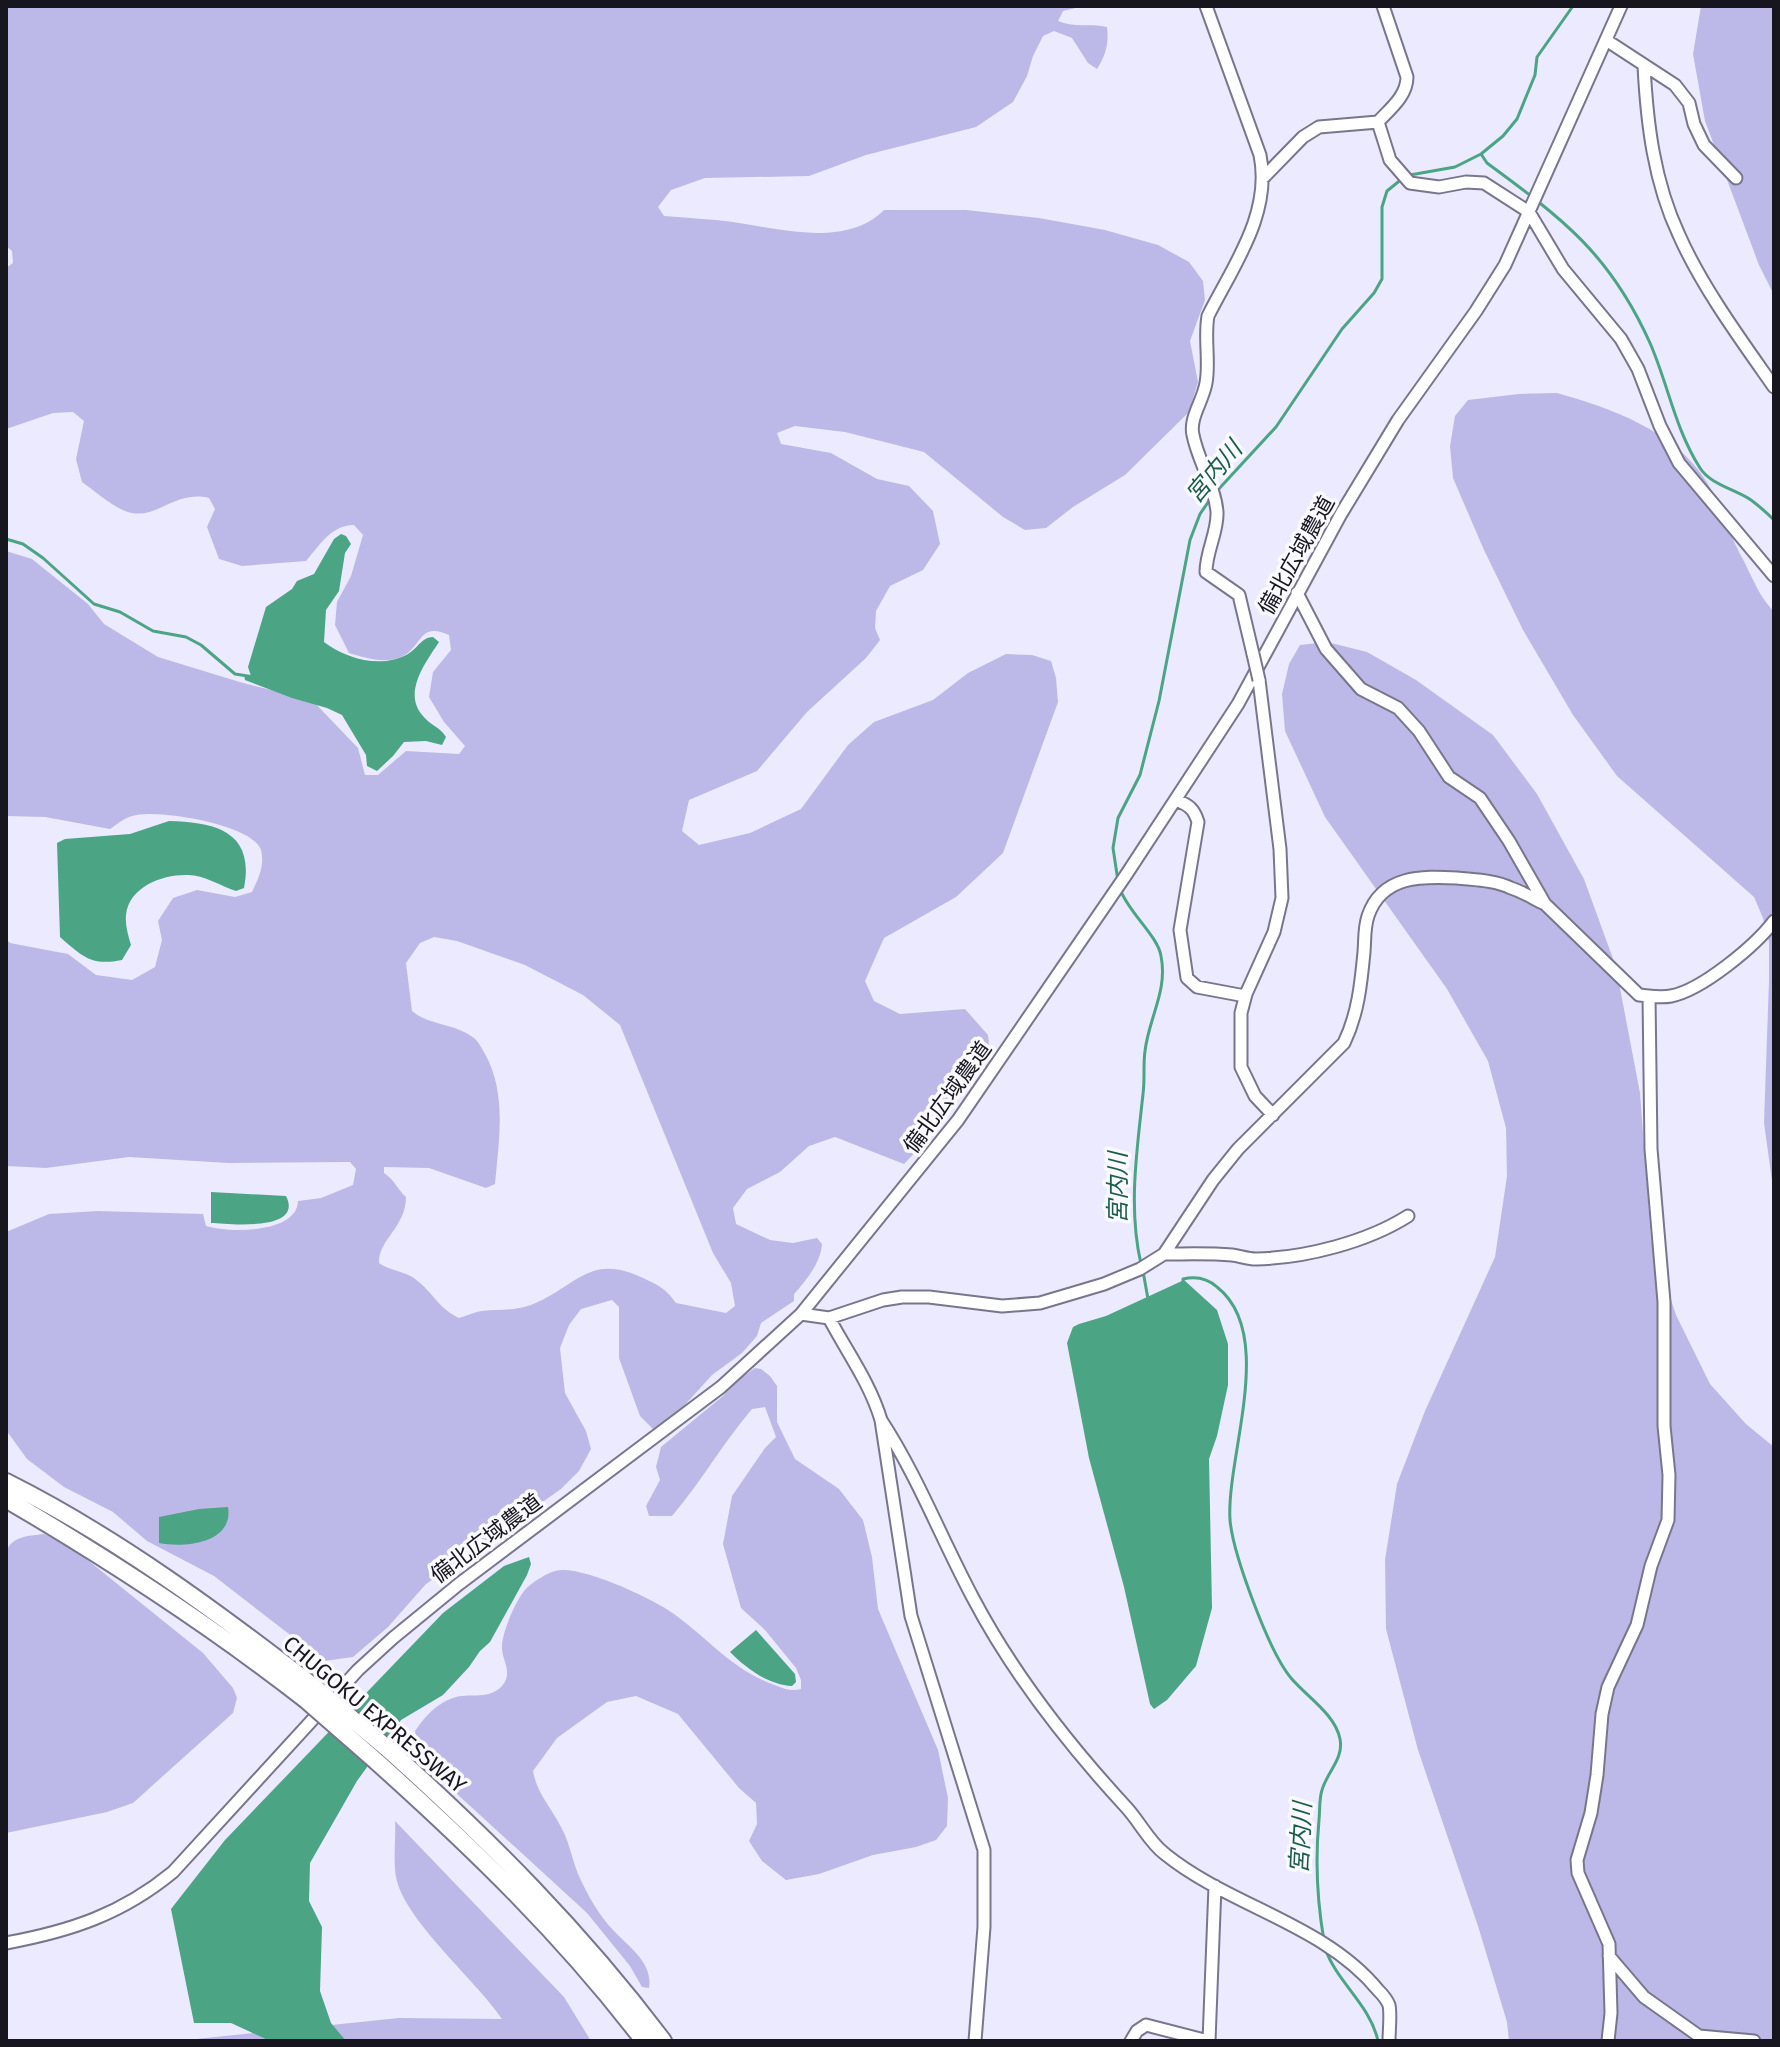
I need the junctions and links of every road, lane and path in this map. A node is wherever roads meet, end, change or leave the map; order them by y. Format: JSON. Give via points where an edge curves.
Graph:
{"nodes":[{"id":1,"x":1206,"y":6,"type":"edge"},
{"id":2,"x":1383,"y":6,"type":"edge"},
{"id":3,"x":1621,"y":6,"type":"edge"},
{"id":4,"x":1606,"y":40,"type":"junction"},
{"id":5,"x":1644,"y":66,"type":"junction"},
{"id":6,"x":1378,"y":122,"type":"junction"},
{"id":7,"x":1264,"y":177,"type":"junction"},
{"id":8,"x":1736,"y":178,"type":"dead end"},
{"id":9,"x":1529,"y":212,"type":"junction"},
{"id":10,"x":1774,"y":387,"type":"edge"},
{"id":11,"x":1774,"y":576,"type":"edge"},
{"id":12,"x":1297,"y":593,"type":"junction"},
{"id":13,"x":1176,"y":800,"type":"junction"},
{"id":14,"x":1545,"y":904,"type":"junction"},
{"id":15,"x":1774,"y":921,"type":"edge"},
{"id":16,"x":1245,"y":996,"type":"junction"},
{"id":17,"x":1649,"y":996,"type":"junction"},
{"id":18,"x":1273,"y":1115,"type":"junction"},
{"id":19,"x":1408,"y":1216,"type":"dead end"},
{"id":20,"x":1164,"y":1254,"type":"junction"},
{"id":21,"x":801,"y":1314,"type":"junction"},
{"id":22,"x":829,"y":1318,"type":"junction"},
{"id":23,"x":881,"y":1420,"type":"junction"},
{"id":24,"x":6,"y":1482,"type":"edge"},
{"id":25,"x":6,"y":1499,"type":"edge"},
{"id":26,"x":310,"y":1693,"type":"junction"},
{"id":27,"x":382,"y":1755,"type":"junction"},
{"id":28,"x":1215,"y":1886,"type":"junction"},
{"id":29,"x":6,"y":1943,"type":"edge"},
{"id":30,"x":1609,"y":1955,"type":"junction"},
{"id":31,"x":644,"y":2041,"type":"edge"},
{"id":32,"x":663,"y":2041,"type":"edge"},
{"id":33,"x":975,"y":2041,"type":"edge"},
{"id":34,"x":1131,"y":2041,"type":"edge"},
{"id":35,"x":1208,"y":2041,"type":"edge"},
{"id":36,"x":1389,"y":2041,"type":"edge"},
{"id":37,"x":1608,"y":2041,"type":"edge"},
{"id":38,"x":1754,"y":2041,"type":"edge"}],
"edges":[{"from":1,"to":7,"type":"street"},
{"from":2,"to":6,"type":"street","via":[[1407,87]]},
{"from":3,"to":4,"type":"street","name":"備北広域農道"},
{"from":4,"to":5,"type":"street"},
{"from":4,"to":9,"type":"street","name":"備北広域農道"},
{"from":5,"to":8,"type":"street","via":[[1675,85],[1689,103],[1704,145]]},
{"from":5,"to":10,"type":"street","via":[[1654,160],[1679,235]]},
{"from":6,"to":7,"type":"street","via":[[1319,127]]},
{"from":6,"to":9,"type":"street","via":[[1390,160],[1410,183],[1484,183]]},
{"from":7,"to":16,"type":"street","bridge":true,"via":[[1256,218],[1208,316],[1207,380],[1191,424],[1217,512],[1206,572],[1239,595],[1259,680],[1280,849],[1282,898],[1274,932]]},
{"from":9,"to":11,"type":"street","via":[[1563,269],[1621,339],[1679,463]]},
{"from":9,"to":12,"type":"street","name":"備北広域農道","via":[[1505,265],[1398,420]]},
{"from":12,"to":13,"type":"street","name":"備北広域農道","via":[[1238,704]]},
{"from":12,"to":14,"type":"street","via":[[1326,649],[1361,689],[1398,708],[1449,777],[1480,798]]},
{"from":13,"to":16,"type":"street","via":[[1189,805],[1198,822],[1180,930],[1187,978],[1197,987]]},
{"from":13,"to":21,"type":"street","name":"備北広域農道","via":[[958,1120]]},
{"from":14,"to":17,"type":"street","via":[[1639,995]]},
{"from":14,"to":18,"type":"street","via":[[1487,880],[1421,876],[1382,893],[1365,928],[1359,1000],[1344,1043]]},
{"from":15,"to":17,"type":"street","via":[[1695,986],[1674,996]]},
{"from":16,"to":18,"type":"street","via":[[1241,1067],[1255,1096]]},
{"from":17,"to":30,"type":"street","via":[[1668,1520],[1637,1625],[1608,1687],[1591,1813],[1577,1860]]},
{"from":18,"to":20,"type":"street","via":[[1213,1180]]},
{"from":19,"to":20,"type":"street","via":[[1300,1255],[1254,1259]]},
{"from":20,"to":22,"type":"street","via":[[1140,1269],[1062,1299],[1002,1306],[902,1297]]},
{"from":21,"to":22,"type":"street"},
{"from":21,"to":29,"type":"street","name":"備北広域農道","via":[[721,1387],[393,1638],[147,1894],[87,1922]]},
{"from":22,"to":23,"type":"street","via":[[856,1362]]},
{"from":23,"to":28,"type":"street","via":[[917,1480],[973,1598],[1020,1675],[1163,1853]]},
{"from":23,"to":33,"type":"street","via":[[911,1616],[984,1850]]},
{"from":24,"to":26,"type":"highway","name":"CHUGOKU EXPRESSWAY","via":[[176,1585]]},
{"from":25,"to":26,"type":"highway","name":"CHUGOKU EXPRESSWAY"},
{"from":26,"to":27,"type":"highway","name":"CHUGOKU EXPRESSWAY","bridge":true},
{"from":27,"to":31,"type":"highway","name":"CHUGOKU EXPRESSWAY","via":[[541,1918]]},
{"from":27,"to":32,"type":"highway","name":"CHUGOKU EXPRESSWAY","via":[[473,1826],[619,1983]]},
{"from":28,"to":35,"type":"street"},
{"from":28,"to":36,"type":"street","via":[[1301,1929],[1369,1979],[1389,2003]]},
{"from":30,"to":37,"type":"street"},
{"from":30,"to":38,"type":"street","via":[[1644,1997],[1699,2036]]},
{"from":34,"to":35,"type":"street","via":[[1146,2025]]}]}
